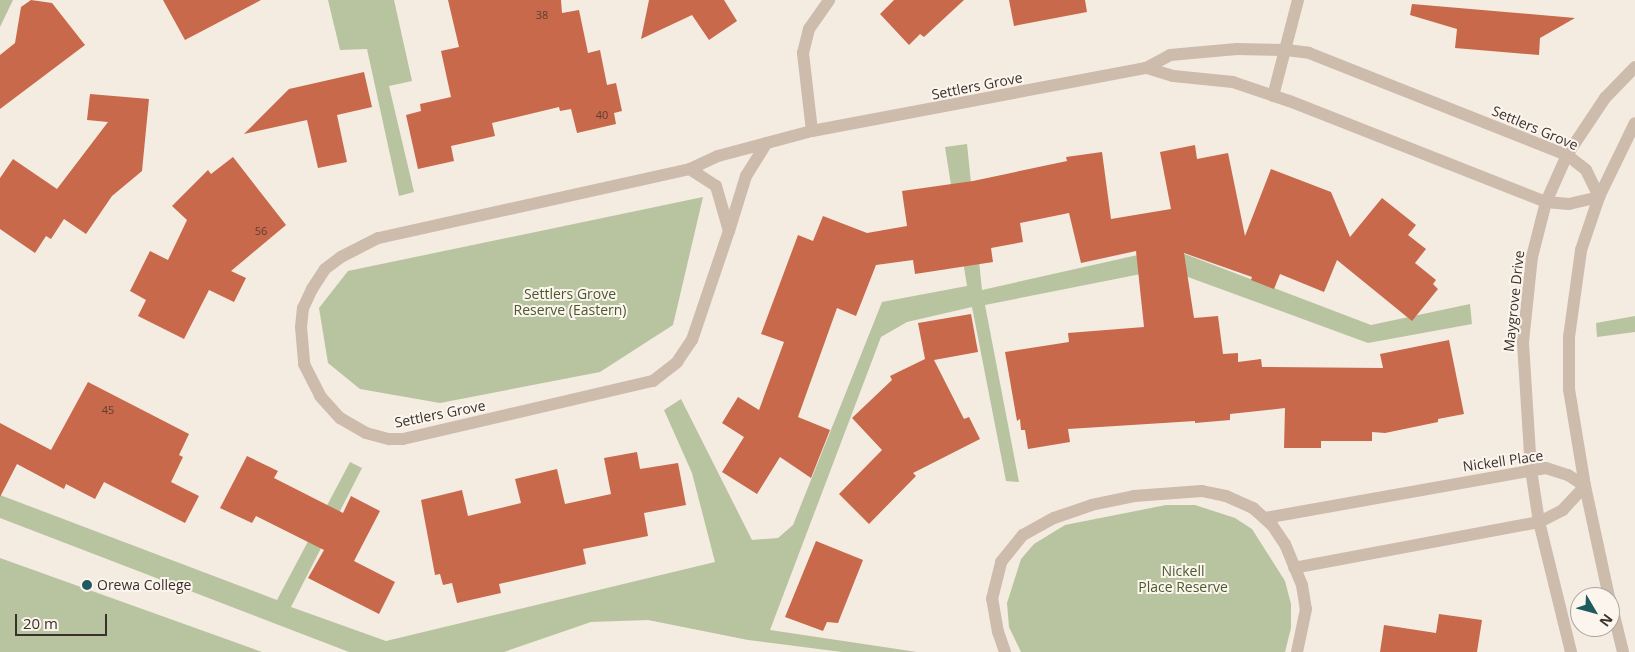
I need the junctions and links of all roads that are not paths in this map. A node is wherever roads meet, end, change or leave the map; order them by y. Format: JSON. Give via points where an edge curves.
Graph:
{"nodes":[{"id":1,"x":829,"y":0,"type":"edge"},
{"id":2,"x":1298,"y":0,"type":"edge"},
{"id":3,"x":1286,"y":50,"type":"junction"},
{"id":4,"x":1635,"y":67,"type":"edge"},
{"id":5,"x":1146,"y":68,"type":"junction"},
{"id":6,"x":1273,"y":96,"type":"junction"},
{"id":7,"x":1635,"y":123,"type":"edge"},
{"id":8,"x":812,"y":131,"type":"junction"},
{"id":9,"x":767,"y":143,"type":"junction"},
{"id":10,"x":1567,"y":155,"type":"junction"},
{"id":11,"x":690,"y":169,"type":"junction"},
{"id":12,"x":1599,"y":197,"type":"junction"},
{"id":13,"x":1546,"y":202,"type":"junction"},
{"id":14,"x":729,"y":231,"type":"junction"},
{"id":15,"x":1531,"y":470,"type":"junction"},
{"id":16,"x":1585,"y":486,"type":"junction"},
{"id":17,"x":1265,"y":518,"type":"junction"},
{"id":18,"x":1538,"y":522,"type":"junction"},
{"id":19,"x":1294,"y":568,"type":"junction"},
{"id":20,"x":1608,"y":587,"type":"edge"},
{"id":21,"x":1619,"y":637,"type":"edge"},
{"id":22,"x":1005,"y":652,"type":"edge"},
{"id":23,"x":1297,"y":652,"type":"edge"},
{"id":24,"x":1571,"y":652,"type":"edge"},
{"id":25,"x":1622,"y":652,"type":"edge"}],
"edges":[{"from":1,"to":8,"type":"street","via":[[809,29],[803,54]]},
{"from":2,"to":3,"type":"street"},
{"from":3,"to":5,"type":"street","name":"Settlers Grove","via":[[1237,48],[1170,55]]},
{"from":3,"to":6,"type":"street"},
{"from":3,"to":10,"type":"street","name":"Settlers Grove","via":[[1309,53]]},
{"from":4,"to":10,"type":"street","name":"Maygrove Drive","via":[[1605,98]]},
{"from":5,"to":6,"type":"street","name":"Settlers Grove","via":[[1173,76],[1233,82]]},
{"from":5,"to":8,"type":"street","name":"Settlers Grove"},
{"from":6,"to":13,"type":"street","name":"Settlers Grove"},
{"from":7,"to":12,"type":"street"},
{"from":8,"to":9,"type":"street","name":"Settlers Grove"},
{"from":9,"to":11,"type":"street","name":"Settlers Grove","via":[[718,156]]},
{"from":9,"to":14,"type":"street","name":"Settlers Grove","via":[[749,167]]},
{"from":10,"to":12,"type":"street","name":"Settlers Grove","via":[[1586,170]]},
{"from":10,"to":13,"type":"street","name":"Maygrove Drive"},
{"from":11,"to":14,"type":"street","via":[[716,186]]},
{"from":11,"to":14,"type":"street","name":"Settlers Grove","via":[[378,238],[341,257],[325,270],[303,308],[300,347],[304,364],[320,396],[340,418],[366,433],[403,440],[653,381],[677,362],[692,340]]},
{"from":12,"to":13,"type":"street","name":"Settlers Grove","via":[[1569,204]]},
{"from":12,"to":16,"type":"street","via":[[1581,250],[1569,337],[1570,389]]},
{"from":13,"to":15,"type":"street","name":"Maygrove Drive","via":[[1532,256],[1522,342]]},
{"from":15,"to":16,"type":"street","name":"Nickell Place","via":[[1557,470]]},
{"from":15,"to":17,"type":"street","name":"Nickell Place"},
{"from":15,"to":18,"type":"street","name":"Maygrove Drive"},
{"from":16,"to":18,"type":"street","via":[[1564,510]]},
{"from":16,"to":20,"type":"street"},
{"from":17,"to":19,"type":"street","via":[[1285,544]]},
{"from":17,"to":22,"type":"street","via":[[1253,508],[1226,496],[1202,491],[1134,496],[1091,505],[1054,518],[1023,535],[1001,562],[992,598]]},
{"from":18,"to":19,"type":"street"},
{"from":18,"to":24,"type":"street","name":"Maygrove Drive"},
{"from":19,"to":23,"type":"street","via":[[1306,609]]},
{"from":21,"to":25,"type":"street"}]}
